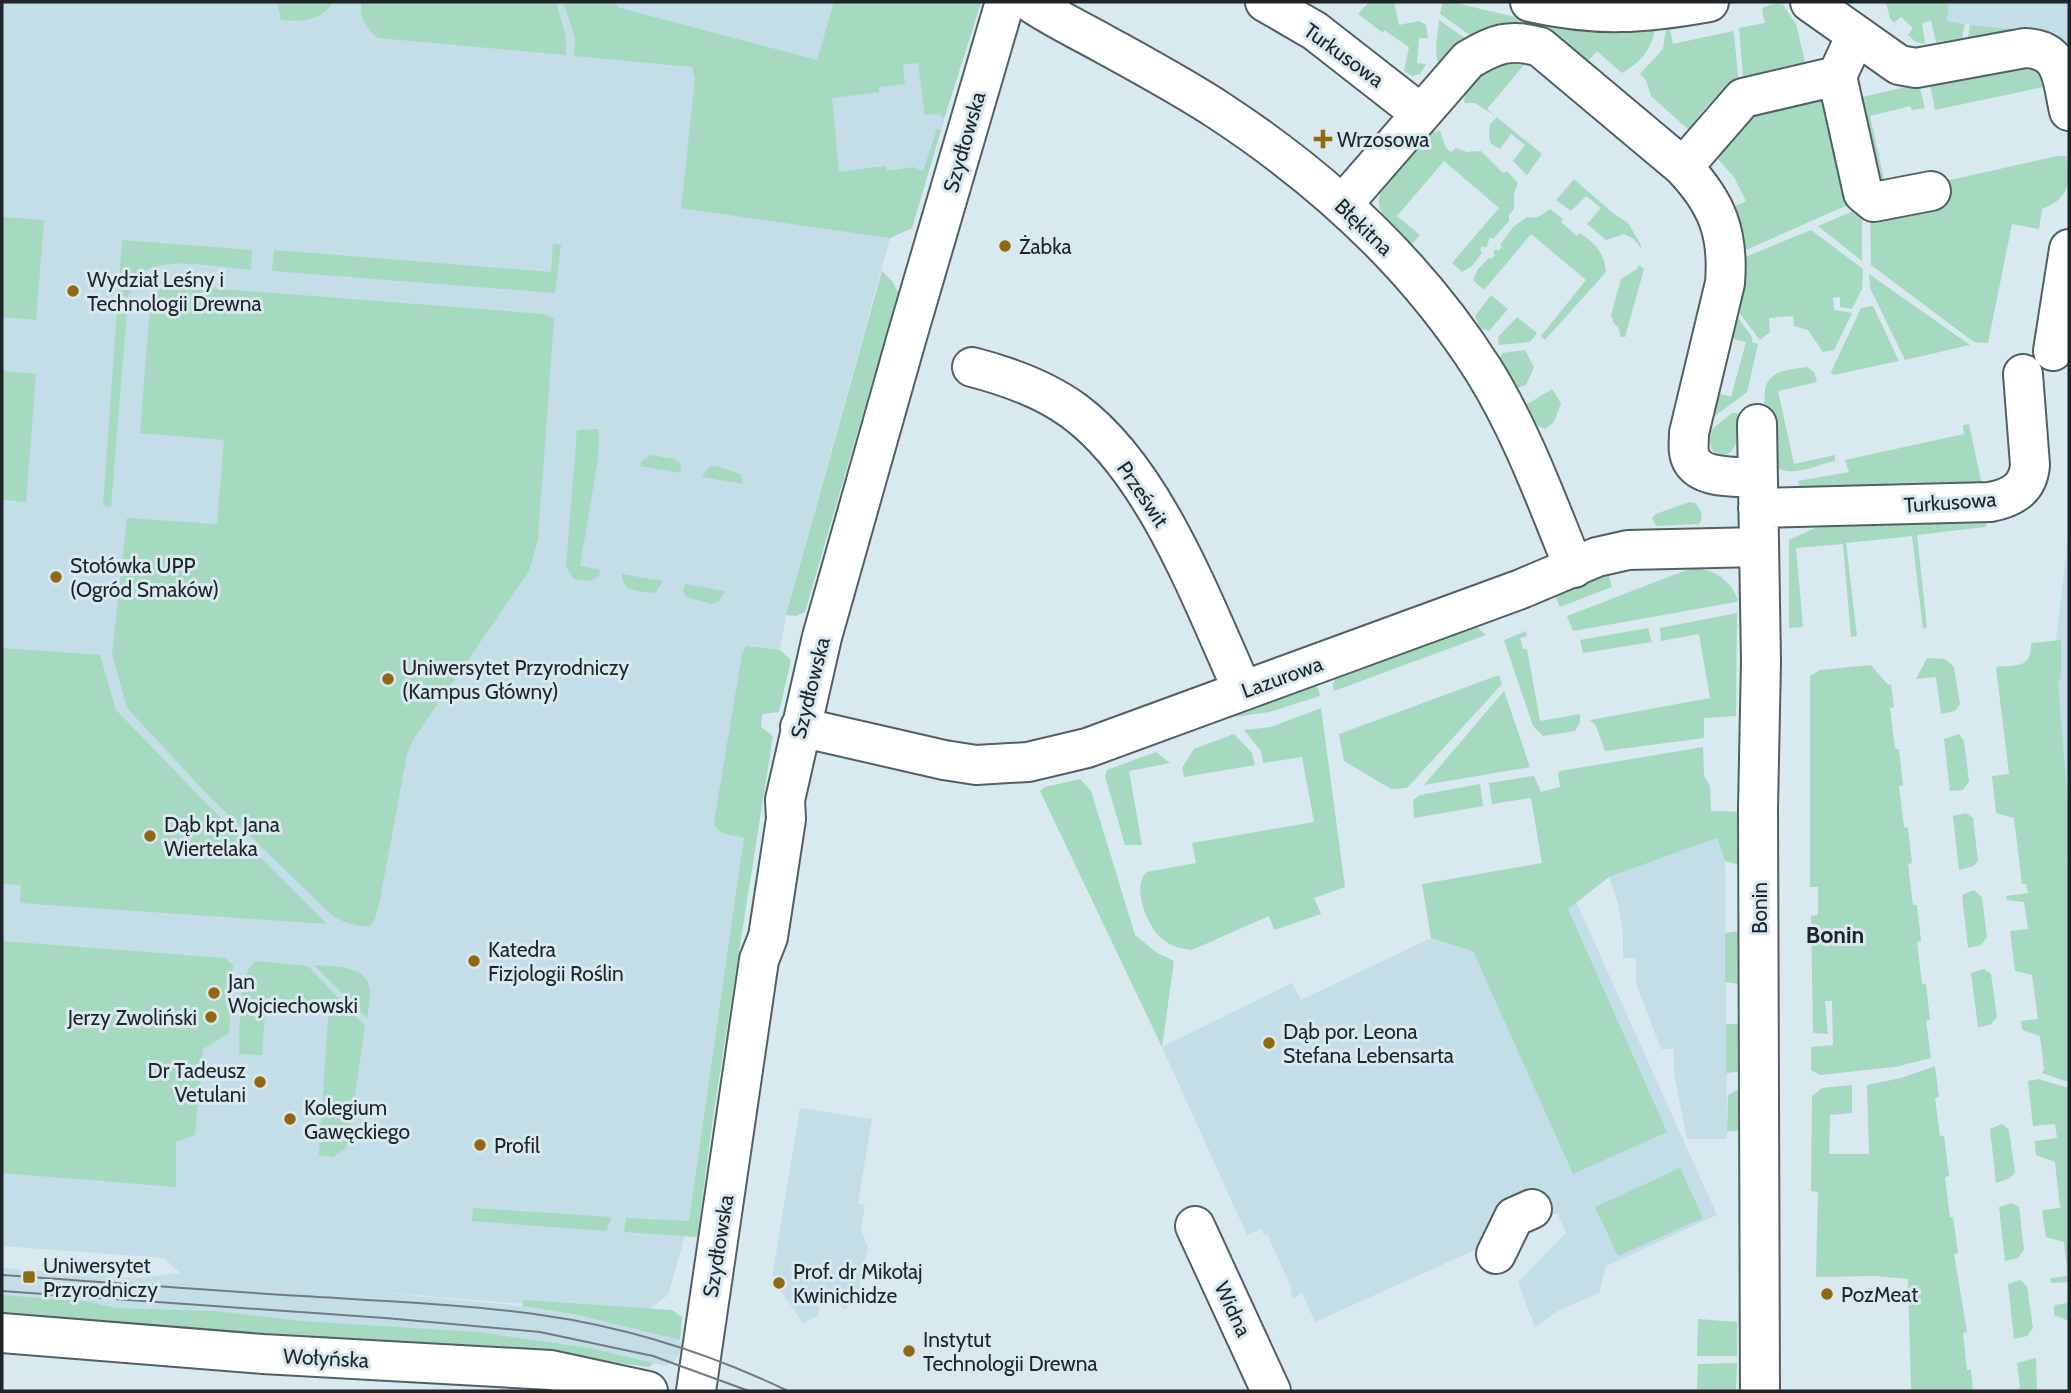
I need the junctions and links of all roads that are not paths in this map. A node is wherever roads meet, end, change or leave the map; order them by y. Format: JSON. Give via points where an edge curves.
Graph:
{"nodes":[{"id":1,"x":1005,"y":2,"type":"edge"},
{"id":2,"x":1030,"y":2,"type":"edge"},
{"id":3,"x":1265,"y":2,"type":"edge"},
{"id":4,"x":1530,"y":2,"type":"edge"},
{"id":5,"x":1709,"y":2,"type":"edge"},
{"id":6,"x":1816,"y":6,"type":"edge"},
{"id":7,"x":1856,"y":35,"type":"junction"},
{"id":8,"x":1837,"y":76,"type":"junction"},
{"id":9,"x":2069,"y":111,"type":"edge"},
{"id":10,"x":1420,"y":113,"type":"junction"},
{"id":11,"x":1683,"y":167,"type":"junction"},
{"id":12,"x":1931,"y":191,"type":"dead end"},
{"id":13,"x":1342,"y":205,"type":"junction"},
{"id":14,"x":2069,"y":249,"type":"edge"},
{"id":15,"x":2053,"y":351,"type":"dead end"},
{"id":16,"x":972,"y":367,"type":"dead end"},
{"id":17,"x":2023,"y":374,"type":"dead end"},
{"id":18,"x":1757,"y":424,"type":"dead end"},
{"id":19,"x":1758,"y":493,"type":"junction"},
{"id":20,"x":1759,"y":547,"type":"junction"},
{"id":21,"x":1574,"y":568,"type":"junction"},
{"id":22,"x":1243,"y":691,"type":"junction"},
{"id":23,"x":800,"y":727,"type":"junction"},
{"id":24,"x":1532,"y":1209,"type":"dead end"},
{"id":25,"x":1195,"y":1226,"type":"dead end"},
{"id":26,"x":1496,"y":1254,"type":"dead end"},
{"id":27,"x":2,"y":1333,"type":"edge"},
{"id":28,"x":648,"y":1391,"type":"edge"},
{"id":29,"x":696,"y":1391,"type":"edge"},
{"id":30,"x":1271,"y":1391,"type":"edge"},
{"id":31,"x":1760,"y":1391,"type":"edge"}],
"edges":[{"from":1,"to":23,"type":"street","name":"Szydłowska"},
{"from":2,"to":13,"type":"street","name":"Błękitna","via":[[1219,111]]},
{"from":3,"to":10,"type":"street","name":"Turkusowa","via":[[1315,31]]},
{"from":4,"to":5,"type":"street","via":[[1613,14]]},
{"from":6,"to":7,"type":"street"},
{"from":7,"to":8,"type":"street"},
{"from":7,"to":9,"type":"street","via":[[1899,65],[1916,68],[2038,48],[2054,58],[2060,70]]},
{"from":8,"to":11,"type":"street","via":[[1743,98]]},
{"from":8,"to":12,"type":"street","via":[[1867,199],[1874,202]]},
{"from":10,"to":11,"type":"street","via":[[1468,60],[1487,48],[1522,42],[1540,47]]},
{"from":10,"to":13,"type":"street"},
{"from":11,"to":19,"type":"street","name":"Turkusowa","via":[[1713,204],[1725,238],[1727,262],[1689,433],[1689,451],[1700,470]]},
{"from":13,"to":21,"type":"street","name":"Błękitna","via":[[1418,282],[1485,372]]},
{"from":14,"to":15,"type":"street"},
{"from":16,"to":22,"type":"street","name":"Prześwit","via":[[1055,398],[1104,439],[1165,523]]},
{"from":17,"to":19,"type":"street","name":"Turkusowa","via":[[2031,465],[2023,487],[2013,495],[1990,502]]},
{"from":18,"to":19,"type":"street","name":"Bonin"},
{"from":19,"to":20,"type":"street","name":"Bonin"},
{"from":20,"to":21,"type":"street","name":"Lazurowa","via":[[1628,550]]},
{"from":20,"to":31,"type":"street","name":"Bonin"},
{"from":21,"to":22,"type":"street","name":"Lazurowa"},
{"from":22,"to":23,"type":"street","name":"Lazurowa","via":[[1087,748],[1005,765],[944,760]]},
{"from":23,"to":29,"type":"street","name":"Szydłowska","via":[[785,800],[786,819],[768,937],[760,960]]},
{"from":24,"to":26,"type":"street","via":[[1514,1217]]},
{"from":25,"to":30,"type":"street","name":"Widna"},
{"from":27,"to":28,"type":"street","name":"Wołyńska","via":[[551,1370]]}]}
